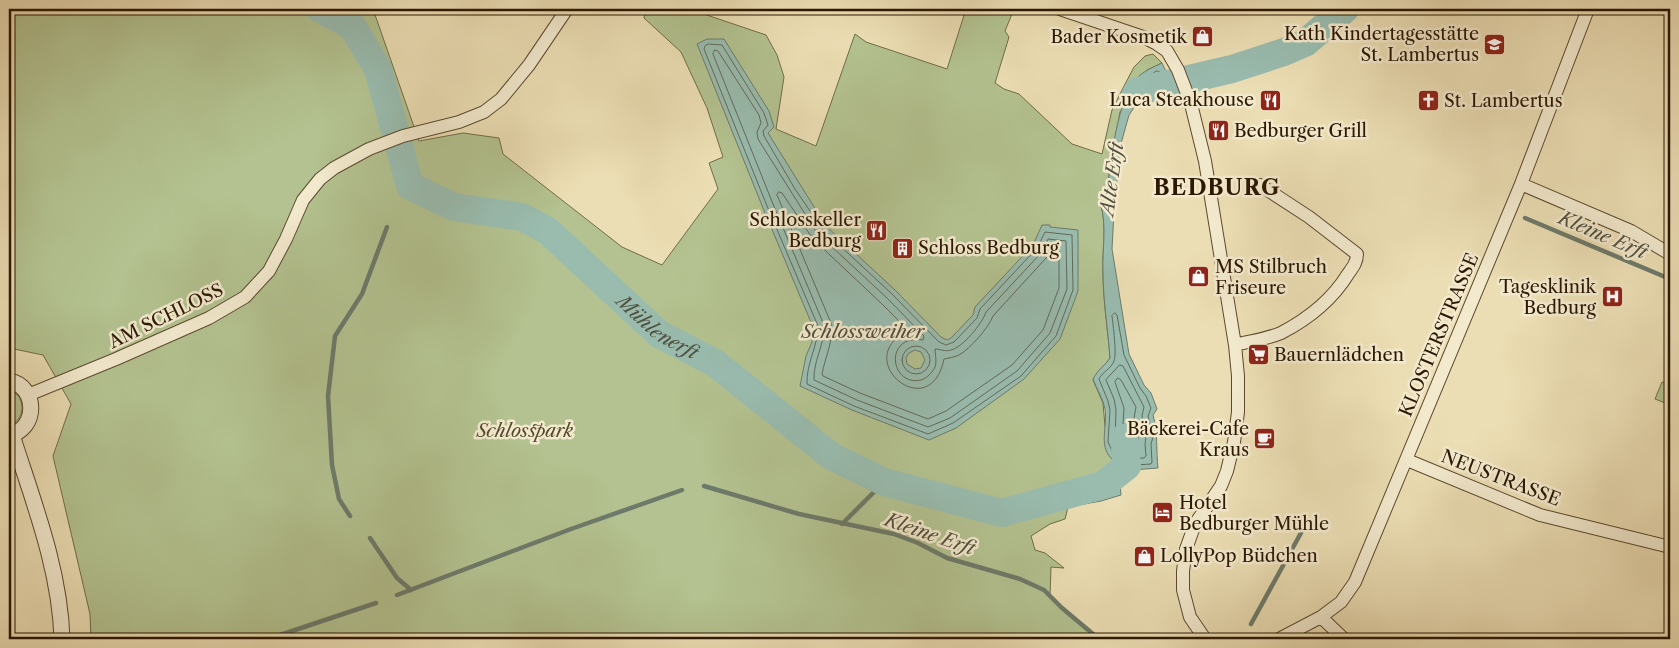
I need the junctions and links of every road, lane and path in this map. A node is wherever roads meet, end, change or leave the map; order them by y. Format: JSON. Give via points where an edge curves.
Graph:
{"nodes":[{"id":1,"x":567,"y":9,"type":"edge"},
{"id":2,"x":1060,"y":9,"type":"edge"},
{"id":3,"x":1588,"y":9,"type":"edge"},
{"id":4,"x":1260,"y":184,"type":"dead end"},
{"id":5,"x":1521,"y":184,"type":"junction"},
{"id":6,"x":1670,"y":254,"type":"edge"},
{"id":7,"x":1235,"y":345,"type":"junction"},
{"id":8,"x":9,"y":381,"type":"edge"},
{"id":9,"x":28,"y":395,"type":"junction"},
{"id":10,"x":10,"y":435,"type":"edge"},
{"id":11,"x":1406,"y":460,"type":"junction"},
{"id":12,"x":1670,"y":547,"type":"edge"},
{"id":13,"x":1321,"y":617,"type":"junction"},
{"id":14,"x":62,"y":639,"type":"edge"},
{"id":15,"x":1205,"y":639,"type":"edge"},
{"id":16,"x":1279,"y":639,"type":"edge"},
{"id":17,"x":1344,"y":639,"type":"edge"}],
"edges":[{"from":1,"to":9,"type":"street","name":"AM SCHLOSS","via":[[529,65],[501,99],[484,112],[369,149],[320,179],[303,200],[269,271],[245,297],[200,322]]},
{"from":2,"to":7,"type":"street","via":[[1158,44],[1178,70],[1191,104],[1205,161]]},
{"from":3,"to":5,"type":"street","name":"KLOSTERSTRASSE"},
{"from":4,"to":7,"type":"street","via":[[1356,254],[1357,261],[1340,288],[1302,321],[1279,334]]},
{"from":5,"to":6,"type":"street","via":[[1631,231]]},
{"from":5,"to":11,"type":"street","name":"KLOSTERSTRASSE"},
{"from":7,"to":15,"type":"street","via":[[1238,412],[1234,442],[1227,471],[1193,530],[1183,571],[1183,590],[1190,617]]},
{"from":8,"to":9,"type":"street","via":[[22,387]]},
{"from":9,"to":10,"type":"street","via":[[31,414],[27,423]]},
{"from":10,"to":14,"type":"street","via":[[48,546]]},
{"from":11,"to":12,"type":"street","name":"NEUSTRASSE","via":[[1540,515]]},
{"from":11,"to":13,"type":"street","name":"KLOSTERSTRASSE","via":[[1356,582],[1341,602]]},
{"from":13,"to":16,"type":"street","name":"KLOSTERSTRASSE"},
{"from":13,"to":17,"type":"street"}]}
